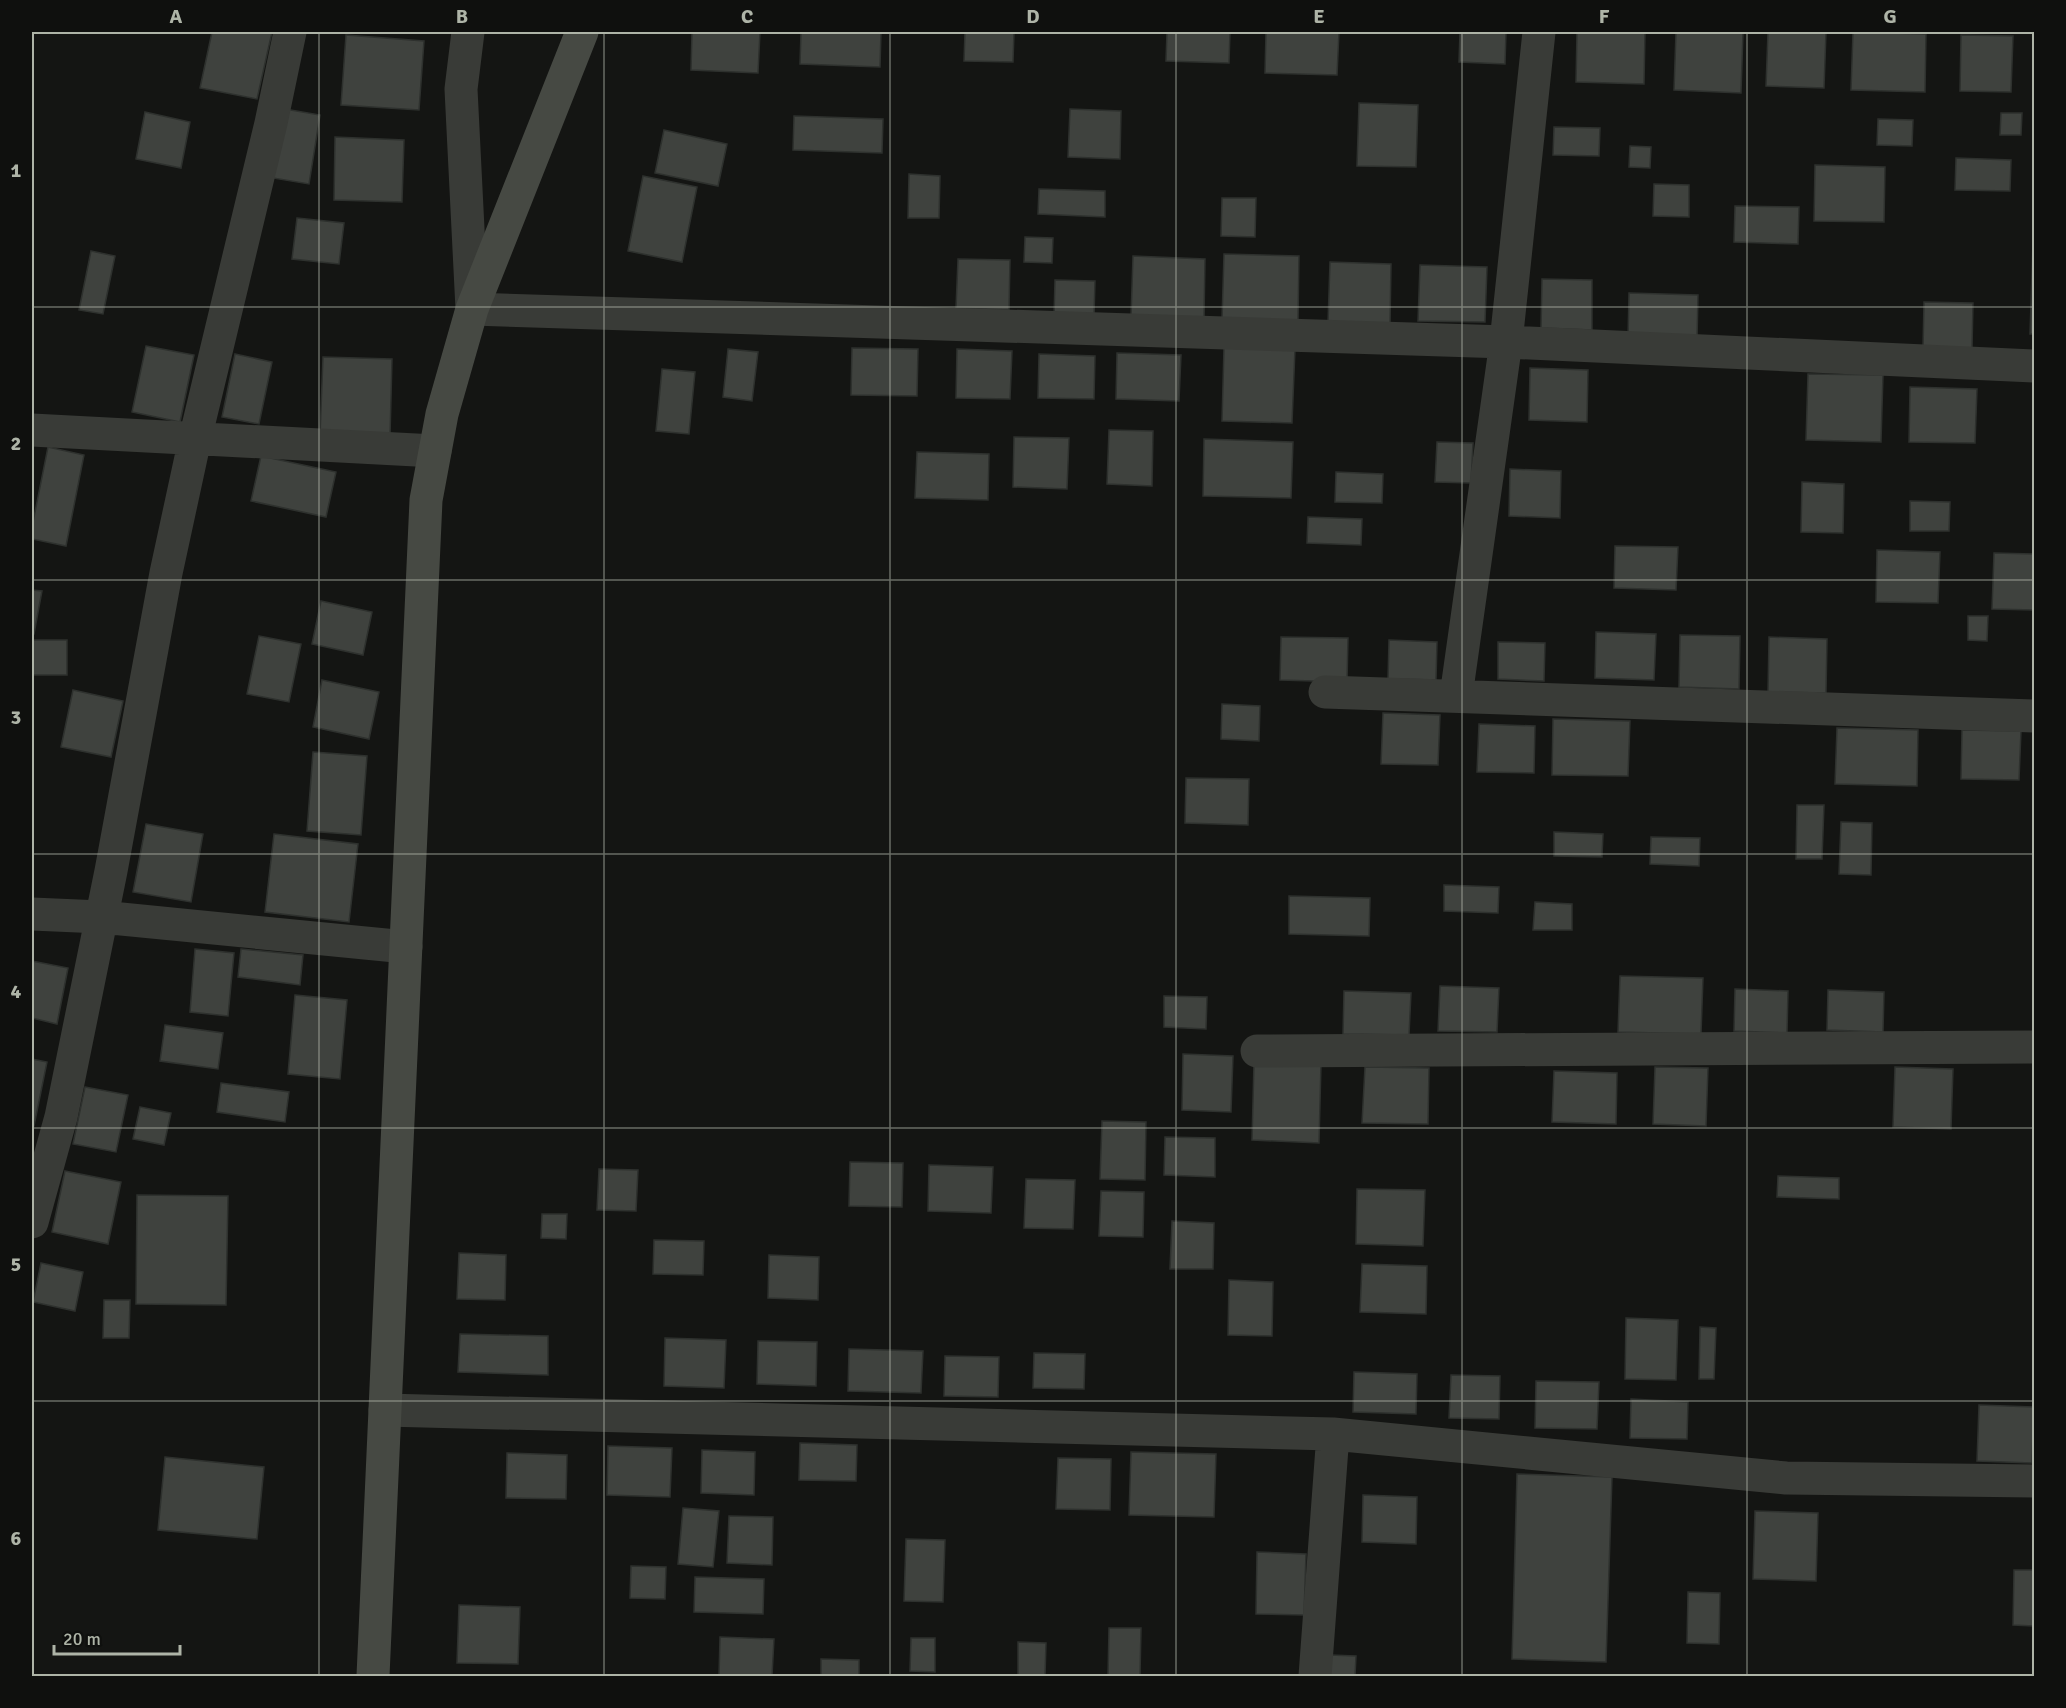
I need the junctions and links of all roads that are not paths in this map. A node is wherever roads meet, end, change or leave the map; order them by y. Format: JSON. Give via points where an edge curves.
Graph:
{"nodes":[{"id":1,"x":290,"y":32,"type":"edge"},
{"id":2,"x":468,"y":32,"type":"edge"},
{"id":3,"x":582,"y":32,"type":"edge"},
{"id":4,"x":1539,"y":32,"type":"edge"},
{"id":5,"x":472,"y":309,"type":"junction"},
{"id":6,"x":1506,"y":342,"type":"junction"},
{"id":7,"x":2034,"y":366,"type":"edge"},
{"id":8,"x":32,"y":430,"type":"edge"},
{"id":9,"x":195,"y":439,"type":"junction"},
{"id":10,"x":435,"y":451,"type":"junction"},
{"id":11,"x":1325,"y":692,"type":"dead end"},
{"id":12,"x":1456,"y":696,"type":"junction"},
{"id":13,"x":2034,"y":716,"type":"edge"},
{"id":14,"x":32,"y":914,"type":"edge"},
{"id":15,"x":101,"y":917,"type":"junction"},
{"id":16,"x":406,"y":947,"type":"junction"},
{"id":17,"x":2034,"y":1047,"type":"edge"},
{"id":18,"x":1257,"y":1051,"type":"dead end"},
{"id":19,"x":32,"y":1222,"type":"edge"},
{"id":20,"x":385,"y":1410,"type":"junction"},
{"id":21,"x":1333,"y":1434,"type":"junction"},
{"id":22,"x":2034,"y":1480,"type":"edge"},
{"id":23,"x":374,"y":1677,"type":"edge"},
{"id":24,"x":1316,"y":1677,"type":"edge"}],
"edges":[{"from":1,"to":9,"type":"street"},
{"from":2,"to":5,"type":"street","via":[[461,89]]},
{"from":3,"to":5,"type":"main road"},
{"from":4,"to":6,"type":"street"},
{"from":5,"to":6,"type":"street"},
{"from":5,"to":10,"type":"main road"},
{"from":6,"to":7,"type":"street"},
{"from":6,"to":12,"type":"street"},
{"from":8,"to":9,"type":"street"},
{"from":9,"to":10,"type":"street"},
{"from":9,"to":15,"type":"street"},
{"from":10,"to":16,"type":"main road","via":[[426,500]]},
{"from":11,"to":12,"type":"street"},
{"from":12,"to":13,"type":"street"},
{"from":14,"to":15,"type":"street"},
{"from":15,"to":16,"type":"street"},
{"from":15,"to":19,"type":"street","via":[[61,1117]]},
{"from":16,"to":20,"type":"main road"},
{"from":17,"to":18,"type":"street"},
{"from":20,"to":21,"type":"street"},
{"from":20,"to":23,"type":"main road"},
{"from":21,"to":22,"type":"street","via":[[1786,1478]]},
{"from":21,"to":24,"type":"street"}]}
